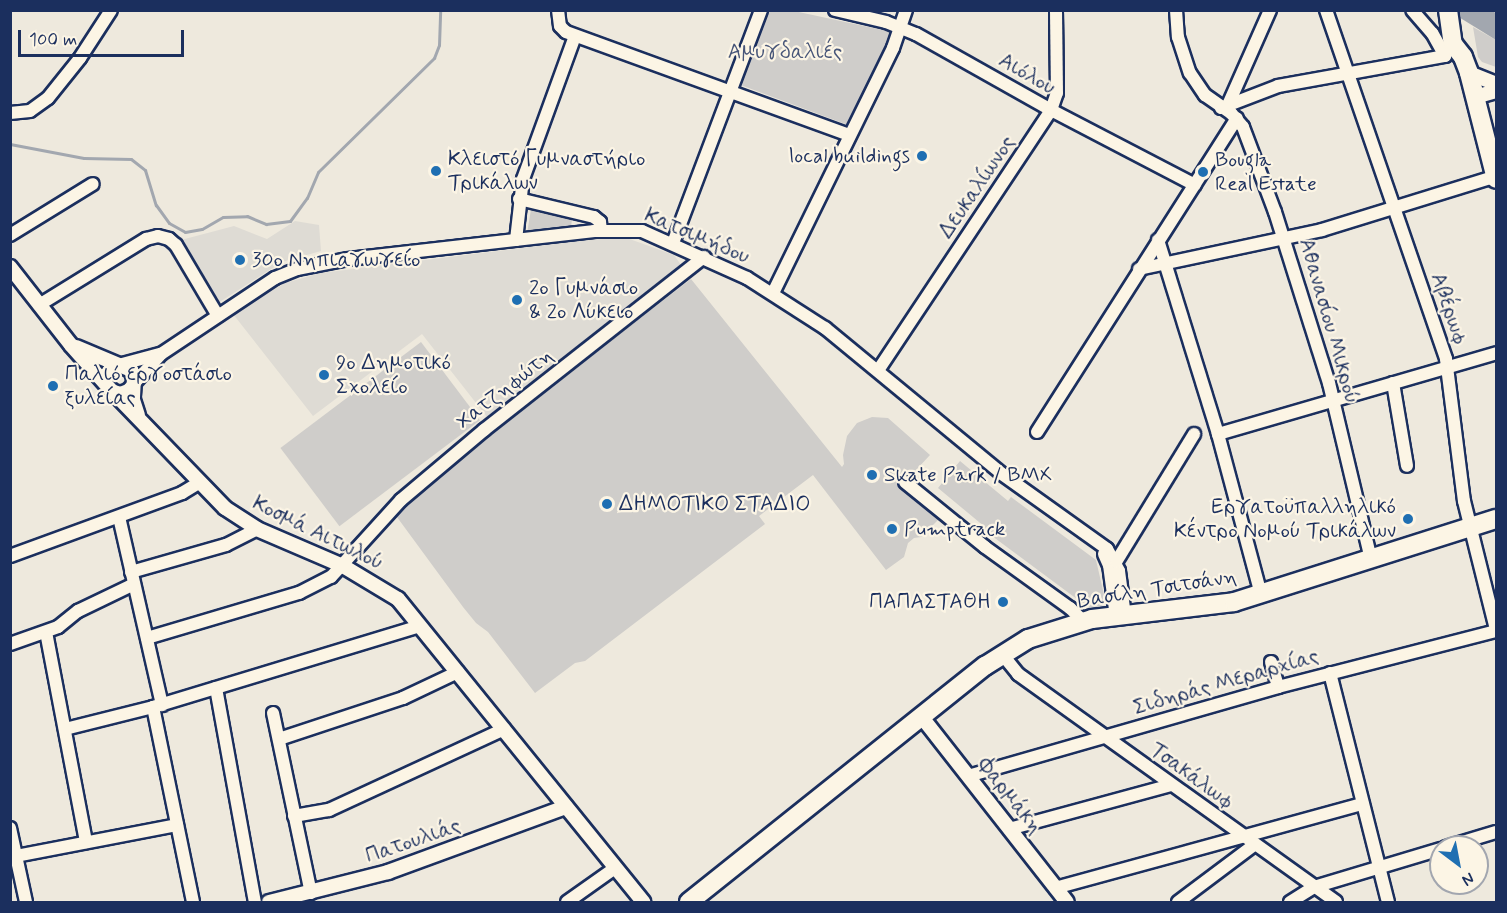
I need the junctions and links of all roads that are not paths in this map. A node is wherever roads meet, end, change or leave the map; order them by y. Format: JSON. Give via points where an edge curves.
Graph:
{"nodes":[{"id":1,"x":111,"y":10,"type":"edge"},
{"id":2,"x":558,"y":10,"type":"edge"},
{"id":3,"x":761,"y":10,"type":"edge"},
{"id":4,"x":835,"y":10,"type":"edge"},
{"id":5,"x":906,"y":10,"type":"edge"},
{"id":6,"x":1056,"y":10,"type":"edge"},
{"id":7,"x":1176,"y":10,"type":"edge"},
{"id":8,"x":1270,"y":10,"type":"edge"},
{"id":9,"x":1326,"y":10,"type":"edge"},
{"id":10,"x":1412,"y":10,"type":"edge"},
{"id":11,"x":1448,"y":10,"type":"edge"},
{"id":12,"x":1460,"y":10,"type":"edge"},
{"id":13,"x":902,"y":28,"type":"junction"},
{"id":14,"x":575,"y":36,"type":"junction"},
{"id":15,"x":1459,"y":55,"type":"junction"},
{"id":16,"x":1348,"y":74,"type":"junction"},
{"id":17,"x":1497,"y":84,"type":"edge"},
{"id":18,"x":1497,"y":91,"type":"edge"},
{"id":19,"x":730,"y":92,"type":"junction"},
{"id":20,"x":1475,"y":97,"type":"junction"},
{"id":21,"x":1225,"y":106,"type":"junction"},
{"id":22,"x":1051,"y":110,"type":"junction"},
{"id":23,"x":10,"y":113,"type":"edge"},
{"id":24,"x":1237,"y":118,"type":"junction"},
{"id":25,"x":849,"y":135,"type":"junction"},
{"id":26,"x":1496,"y":177,"type":"edge"},
{"id":27,"x":93,"y":184,"type":"dead end"},
{"id":28,"x":1195,"y":185,"type":"junction"},
{"id":29,"x":519,"y":199,"type":"junction"},
{"id":30,"x":1392,"y":208,"type":"junction"},
{"id":31,"x":579,"y":213,"type":"junction"},
{"id":32,"x":601,"y":230,"type":"junction"},
{"id":33,"x":577,"y":233,"type":"junction"},
{"id":34,"x":10,"y":235,"type":"edge"},
{"id":35,"x":516,"y":240,"type":"junction"},
{"id":36,"x":1158,"y":240,"type":"junction"},
{"id":37,"x":1285,"y":240,"type":"junction"},
{"id":38,"x":673,"y":243,"type":"junction"},
{"id":39,"x":704,"y":257,"type":"junction"},
{"id":40,"x":1164,"y":265,"type":"junction"},
{"id":41,"x":10,"y":267,"type":"edge"},
{"id":42,"x":1139,"y":269,"type":"junction"},
{"id":43,"x":773,"y":293,"type":"junction"},
{"id":44,"x":39,"y":305,"type":"junction"},
{"id":45,"x":218,"y":316,"type":"junction"},
{"id":46,"x":71,"y":345,"type":"junction"},
{"id":47,"x":1497,"y":352,"type":"edge"},
{"id":48,"x":161,"y":354,"type":"junction"},
{"id":49,"x":119,"y":364,"type":"junction"},
{"id":50,"x":1448,"y":367,"type":"junction"},
{"id":51,"x":879,"y":369,"type":"junction"},
{"id":52,"x":133,"y":382,"type":"junction"},
{"id":53,"x":1393,"y":383,"type":"junction"},
{"id":54,"x":108,"y":387,"type":"junction"},
{"id":55,"x":1333,"y":401,"type":"junction"},
{"id":56,"x":141,"y":421,"type":"junction"},
{"id":57,"x":1037,"y":432,"type":"dead end"},
{"id":58,"x":1194,"y":434,"type":"dead end"},
{"id":59,"x":1218,"y":434,"type":"junction"},
{"id":60,"x":1407,"y":466,"type":"dead end"},
{"id":61,"x":200,"y":482,"type":"junction"},
{"id":62,"x":905,"y":482,"type":"dead end"},
{"id":63,"x":119,"y":517,"type":"junction"},
{"id":64,"x":1497,"y":519,"type":"edge"},
{"id":65,"x":1470,"y":527,"type":"junction"},
{"id":66,"x":257,"y":529,"type":"junction"},
{"id":67,"x":10,"y":556,"type":"edge"},
{"id":68,"x":1110,"y":556,"type":"junction"},
{"id":69,"x":1371,"y":559,"type":"junction"},
{"id":70,"x":343,"y":566,"type":"junction"},
{"id":71,"x":133,"y":578,"type":"junction"},
{"id":72,"x":1491,"y":587,"type":"edge"},
{"id":73,"x":1261,"y":594,"type":"junction"},
{"id":74,"x":1120,"y":616,"type":"junction"},
{"id":75,"x":1083,"y":621,"type":"junction"},
{"id":76,"x":420,"y":626,"type":"junction"},
{"id":77,"x":1497,"y":630,"type":"edge"},
{"id":78,"x":46,"y":632,"type":"junction"},
{"id":79,"x":147,"y":638,"type":"junction"},
{"id":80,"x":10,"y":644,"type":"edge"},
{"id":81,"x":1002,"y":654,"type":"junction"},
{"id":82,"x":1271,"y":662,"type":"dead end"},
{"id":83,"x":458,"y":672,"type":"junction"},
{"id":84,"x":1330,"y":673,"type":"junction"},
{"id":85,"x":1278,"y":687,"type":"junction"},
{"id":86,"x":216,"y":688,"type":"junction"},
{"id":87,"x":157,"y":706,"type":"junction"},
{"id":88,"x":273,"y":712,"type":"dead end"},
{"id":89,"x":921,"y":716,"type":"junction"},
{"id":90,"x":64,"y":729,"type":"junction"},
{"id":91,"x":504,"y":729,"type":"junction"},
{"id":92,"x":1103,"y":737,"type":"junction"},
{"id":93,"x":279,"y":739,"type":"junction"},
{"id":94,"x":968,"y":776,"type":"junction"},
{"id":95,"x":1171,"y":785,"type":"junction"},
{"id":96,"x":1363,"y":804,"type":"junction"},
{"id":97,"x":566,"y":807,"type":"junction"},
{"id":98,"x":294,"y":816,"type":"junction"},
{"id":99,"x":177,"y":825,"type":"junction"},
{"id":100,"x":10,"y":828,"type":"edge"},
{"id":101,"x":1009,"y":829,"type":"junction"},
{"id":102,"x":1242,"y":837,"type":"junction"},
{"id":103,"x":86,"y":842,"type":"junction"},
{"id":104,"x":1254,"y":845,"type":"junction"},
{"id":105,"x":1429,"y":852,"type":"edge"},
{"id":106,"x":16,"y":855,"type":"junction"},
{"id":107,"x":1379,"y":867,"type":"junction"},
{"id":108,"x":615,"y":868,"type":"junction"},
{"id":109,"x":1314,"y":887,"type":"junction"},
{"id":110,"x":1055,"y":888,"type":"junction"},
{"id":111,"x":310,"y":893,"type":"junction"},
{"id":112,"x":1186,"y":900,"type":"edge"},
{"id":113,"x":272,"y":902,"type":"edge"},
{"id":114,"x":570,"y":902,"type":"edge"},
{"id":115,"x":26,"y":903,"type":"edge"},
{"id":116,"x":193,"y":903,"type":"edge"},
{"id":117,"x":255,"y":903,"type":"edge"},
{"id":118,"x":643,"y":903,"type":"edge"},
{"id":119,"x":689,"y":903,"type":"edge"},
{"id":120,"x":1067,"y":903,"type":"edge"},
{"id":121,"x":1290,"y":903,"type":"edge"},
{"id":122,"x":1336,"y":903,"type":"edge"},
{"id":123,"x":1388,"y":903,"type":"edge"}],
"edges":[{"from":1,"to":23,"type":"street","via":[[52,93],[30,111]]},
{"from":2,"to":14,"type":"street","via":[[561,28]]},
{"from":3,"to":19,"type":"street"},
{"from":4,"to":13,"type":"street","name":"Αιόλου"},
{"from":5,"to":13,"type":"street"},
{"from":6,"to":22,"type":"street","name":"Δευκαλίωνος","via":[[1057,93]]},
{"from":7,"to":21,"type":"street","via":[[1178,37],[1190,73],[1205,95]]},
{"from":8,"to":21,"type":"street"},
{"from":9,"to":16,"type":"street","name":"Αβέρωφ"},
{"from":10,"to":15,"type":"street"},
{"from":11,"to":15,"type":"main road"},
{"from":12,"to":15,"type":"main road"},
{"from":13,"to":22,"type":"street","name":"Αιόλου"},
{"from":13,"to":25,"type":"street"},
{"from":14,"to":19,"type":"street"},
{"from":14,"to":29,"type":"street","via":[[527,165]]},
{"from":15,"to":16,"type":"street"},
{"from":15,"to":17,"type":"street"},
{"from":15,"to":20,"type":"main road"},
{"from":16,"to":21,"type":"street","via":[[1278,86]]},
{"from":16,"to":30,"type":"street","name":"Αβέρωφ"},
{"from":18,"to":20,"type":"street"},
{"from":19,"to":25,"type":"street"},
{"from":19,"to":38,"type":"street"},
{"from":20,"to":26,"type":"main road"},
{"from":21,"to":24,"type":"street"},
{"from":22,"to":28,"type":"street","name":"Αιόλου"},
{"from":22,"to":51,"type":"street","name":"Δευκαλίωνος"},
{"from":24,"to":28,"type":"street"},
{"from":24,"to":37,"type":"street","name":"Αθανασίου Μικρού","via":[[1247,135]]},
{"from":25,"to":43,"type":"street"},
{"from":26,"to":30,"type":"street"},
{"from":27,"to":34,"type":"street"},
{"from":28,"to":36,"type":"street"},
{"from":29,"to":31,"type":"street"},
{"from":29,"to":35,"type":"street"},
{"from":30,"to":37,"type":"street"},
{"from":30,"to":50,"type":"street","name":"Αβέρωφ"},
{"from":31,"to":32,"type":"street","via":[[597,219]]},
{"from":31,"to":33,"type":"street"},
{"from":32,"to":33,"type":"street","name":"Κατσιμήδου"},
{"from":32,"to":38,"type":"street","name":"Κατσιμήδου","via":[[642,231]]},
{"from":33,"to":35,"type":"street","name":"Κατσιμήδου"},
{"from":35,"to":45,"type":"street","name":"Κατσιμήδου","via":[[309,265],[275,278]]},
{"from":36,"to":40,"type":"street"},
{"from":36,"to":42,"type":"street"},
{"from":37,"to":40,"type":"street"},
{"from":37,"to":55,"type":"street","name":"Αθανασίου Μικρού"},
{"from":38,"to":39,"type":"street","name":"Κατσιμήδου"},
{"from":39,"to":43,"type":"street","name":"Κατσιμήδου"},
{"from":39,"to":70,"type":"street","name":"Χατζηφώτη","via":[[401,500]]},
{"from":40,"to":42,"type":"street"},
{"from":40,"to":59,"type":"street"},
{"from":41,"to":44,"type":"street","name":"Κοσμά Αιτωλού"},
{"from":42,"to":57,"type":"street"},
{"from":43,"to":51,"type":"street","name":"Κατσιμήδου"},
{"from":44,"to":45,"type":"street","via":[[155,236],[165,237],[176,245]]},
{"from":44,"to":46,"type":"street","name":"Κοσμά Αιτωλού"},
{"from":45,"to":48,"type":"street","name":"Κατσιμήδου"},
{"from":46,"to":49,"type":"street"},
{"from":46,"to":54,"type":"street","name":"Κοσμά Αιτωλού"},
{"from":47,"to":50,"type":"street"},
{"from":48,"to":49,"type":"street"},
{"from":48,"to":52,"type":"street"},
{"from":49,"to":52,"type":"street","via":[[130,370]]},
{"from":49,"to":54,"type":"street","via":[[108,370]]},
{"from":50,"to":53,"type":"street"},
{"from":50,"to":65,"type":"street","name":"Αβέρωφ"},
{"from":51,"to":68,"type":"street","name":"Κατσιμήδου","via":[[1002,474]]},
{"from":52,"to":54,"type":"street","via":[[124,392]]},
{"from":52,"to":56,"type":"street","via":[[132,400]]},
{"from":53,"to":55,"type":"street"},
{"from":53,"to":60,"type":"street"},
{"from":54,"to":56,"type":"street","name":"Κοσμά Αιτωλού"},
{"from":55,"to":59,"type":"street"},
{"from":55,"to":69,"type":"street","name":"Αθανασίου Μικρού"},
{"from":56,"to":61,"type":"street","name":"Κοσμά Αιτωλού"},
{"from":58,"to":68,"type":"street","via":[[1132,536]]},
{"from":59,"to":73,"type":"street"},
{"from":61,"to":63,"type":"street"},
{"from":61,"to":66,"type":"street","name":"Κοσμά Αιτωλού","via":[[225,508]]},
{"from":62,"to":75,"type":"street"},
{"from":63,"to":67,"type":"street"},
{"from":63,"to":71,"type":"street"},
{"from":64,"to":65,"type":"main road","name":"Βασίλη Τσιτσάνη"},
{"from":65,"to":69,"type":"main road","name":"Βασίλη Τσιτσάνη"},
{"from":65,"to":72,"type":"street","name":"Αβέρωφ"},
{"from":66,"to":70,"type":"street","name":"Κοσμά Αιτωλού"},
{"from":66,"to":71,"type":"street","via":[[226,545]]},
{"from":68,"to":74,"type":"street"},
{"from":69,"to":73,"type":"main road","name":"Βασίλη Τσιτσάνη"},
{"from":70,"to":76,"type":"street","name":"Κοσμά Αιτωλού","via":[[393,594]]},
{"from":70,"to":79,"type":"street","name":"Χατζηφώτη","via":[[299,592]]},
{"from":71,"to":78,"type":"street"},
{"from":71,"to":79,"type":"street"},
{"from":72,"to":77,"type":"street","name":"Αβέρωφ"},
{"from":73,"to":74,"type":"main road","name":"Βασίλη Τσιτσάνη","via":[[1223,604]]},
{"from":74,"to":75,"type":"main road","name":"Βασίλη Τσιτσάνη"},
{"from":75,"to":81,"type":"main road","name":"Βασίλη Τσιτσάνη","via":[[1028,639]]},
{"from":76,"to":83,"type":"street","name":"Κοσμά Αιτωλού"},
{"from":76,"to":86,"type":"street"},
{"from":77,"to":84,"type":"street","name":"Σιδηράς Μεραρχίας"},
{"from":78,"to":80,"type":"street"},
{"from":78,"to":90,"type":"street"},
{"from":79,"to":87,"type":"street"},
{"from":81,"to":89,"type":"main road","name":"Βασίλη Τσιτσάνη"},
{"from":81,"to":92,"type":"street","name":"Τσακάλωφ","via":[[1018,674]]},
{"from":82,"to":85,"type":"street"},
{"from":83,"to":91,"type":"street","name":"Κοσμά Αιτωλού"},
{"from":83,"to":93,"type":"street","via":[[403,698]]},
{"from":84,"to":85,"type":"street","name":"Σιδηράς Μεραρχίας"},
{"from":84,"to":96,"type":"street"},
{"from":85,"to":92,"type":"street","name":"Σιδηράς Μεραρχίας"},
{"from":86,"to":87,"type":"street"},
{"from":86,"to":117,"type":"street"},
{"from":87,"to":90,"type":"street"},
{"from":87,"to":99,"type":"street"},
{"from":88,"to":93,"type":"street"},
{"from":89,"to":94,"type":"street","name":"Φαρμάκη"},
{"from":89,"to":119,"type":"main road","name":"Βασίλη Τσιτσάνη"},
{"from":90,"to":103,"type":"street"},
{"from":91,"to":97,"type":"street","name":"Κοσμά Αιτωλού"},
{"from":91,"to":98,"type":"street","via":[[329,810]]},
{"from":92,"to":94,"type":"street","name":"Σιδηράς Μεραρχίας"},
{"from":92,"to":95,"type":"street","name":"Τσακάλωφ"},
{"from":93,"to":98,"type":"street"},
{"from":94,"to":101,"type":"street","name":"Φαρμάκη"},
{"from":95,"to":101,"type":"street"},
{"from":95,"to":102,"type":"street","name":"Τσακάλωφ"},
{"from":96,"to":102,"type":"street"},
{"from":96,"to":107,"type":"street"},
{"from":97,"to":108,"type":"street","name":"Κοσμά Αιτωλού"},
{"from":97,"to":111,"type":"street","name":"Πατουλιάς","via":[[412,864]]},
{"from":98,"to":111,"type":"street"},
{"from":99,"to":103,"type":"street"},
{"from":99,"to":116,"type":"street"},
{"from":100,"to":106,"type":"street"},
{"from":101,"to":110,"type":"street","name":"Φαρμάκη"},
{"from":102,"to":104,"type":"street","name":"Τσακάλωφ"},
{"from":102,"to":110,"type":"street"},
{"from":103,"to":106,"type":"street"},
{"from":104,"to":109,"type":"street","name":"Τσακάλωφ"},
{"from":104,"to":112,"type":"street"},
{"from":105,"to":107,"type":"street"},
{"from":106,"to":115,"type":"street"},
{"from":107,"to":109,"type":"street"},
{"from":107,"to":123,"type":"street"},
{"from":108,"to":114,"type":"street"},
{"from":108,"to":118,"type":"street","name":"Κοσμά Αιτωλού"},
{"from":109,"to":121,"type":"street"},
{"from":109,"to":122,"type":"street","name":"Τσακάλωφ"},
{"from":110,"to":120,"type":"street","name":"Φαρμάκη"},
{"from":111,"to":113,"type":"street","name":"Πατουλιάς"}]}
